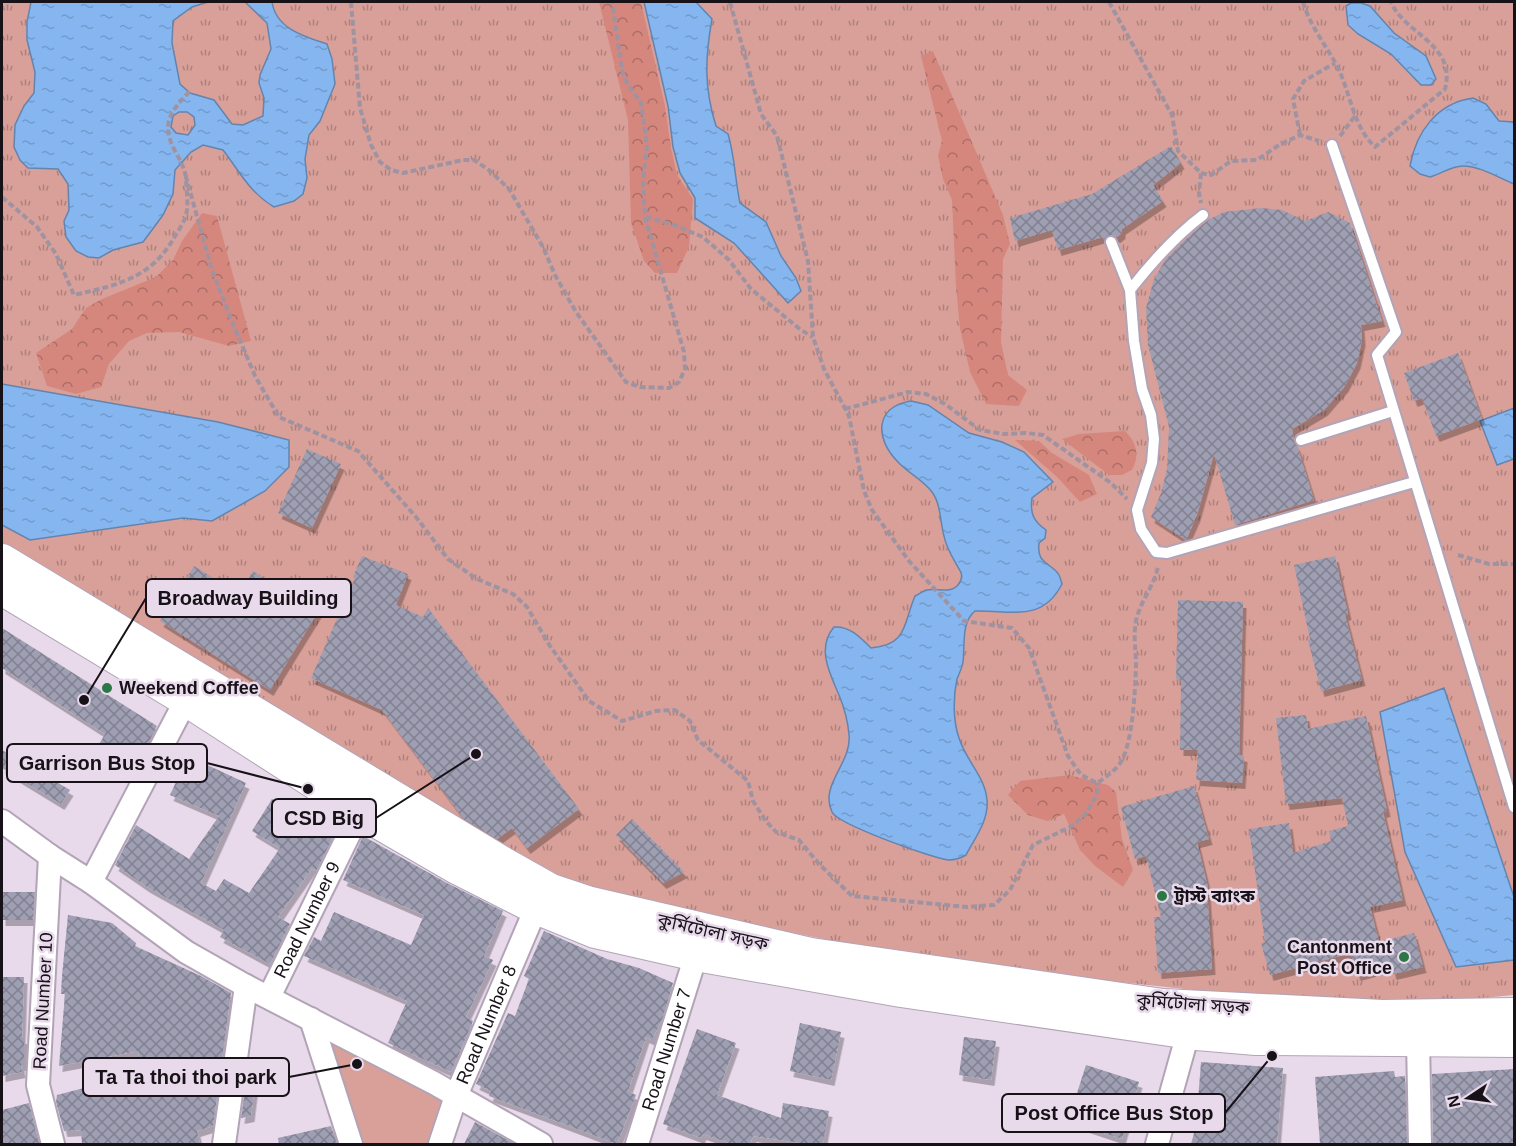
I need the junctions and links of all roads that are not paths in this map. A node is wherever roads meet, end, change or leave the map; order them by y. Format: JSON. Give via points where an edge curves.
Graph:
{"nodes":[{"id":1,"x":1332,"y":145,"type":"road end"},
{"id":2,"x":1203,"y":215,"type":"road end"},
{"id":3,"x":1111,"y":242,"type":"dead end"},
{"id":4,"x":1131,"y":290,"type":"junction"},
{"id":5,"x":1393,"y":411,"type":"junction"},
{"id":6,"x":1300,"y":440,"type":"dead end"},
{"id":7,"x":1414,"y":482,"type":"junction"},
{"id":8,"x":2,"y":560,"type":"edge"},
{"id":9,"x":2,"y":589,"type":"edge"},
{"id":10,"x":186,"y":700,"type":"junction"},
{"id":11,"x":1515,"y":807,"type":"edge"},
{"id":12,"x":360,"y":812,"type":"junction"},
{"id":13,"x":2,"y":821,"type":"edge"},
{"id":14,"x":50,"y":856,"type":"junction"},
{"id":15,"x":91,"y":882,"type":"junction"},
{"id":16,"x":536,"y":908,"type":"junction"},
{"id":17,"x":696,"y":955,"type":"junction"},
{"id":18,"x":246,"y":986,"type":"junction"},
{"id":19,"x":268,"y":997,"type":"junction"},
{"id":20,"x":1515,"y":1014,"type":"edge"},
{"id":21,"x":311,"y":1019,"type":"junction"},
{"id":22,"x":1188,"y":1033,"type":"junction"},
{"id":23,"x":1418,"y":1040,"type":"junction"},
{"id":24,"x":1515,"y":1041,"type":"edge"},
{"id":25,"x":456,"y":1096,"type":"junction"},
{"id":26,"x":53,"y":1144,"type":"edge"},
{"id":27,"x":224,"y":1144,"type":"edge"},
{"id":28,"x":351,"y":1144,"type":"edge"},
{"id":29,"x":440,"y":1144,"type":"edge"},
{"id":30,"x":541,"y":1144,"type":"edge"},
{"id":31,"x":637,"y":1144,"type":"edge"},
{"id":32,"x":1157,"y":1144,"type":"edge"},
{"id":33,"x":1420,"y":1144,"type":"edge"}],
"edges":[{"from":1,"to":5,"type":"lane","via":[[1396,332],[1377,355]]},
{"from":2,"to":4,"type":"lane","via":[[1183,230]]},
{"from":3,"to":4,"type":"lane"},
{"from":4,"to":7,"type":"lane","via":[[1134,341],[1154,439],[1152,463],[1137,510],[1141,529],[1156,552],[1167,553]]},
{"from":5,"to":6,"type":"lane"},
{"from":5,"to":7,"type":"lane"},
{"from":7,"to":11,"type":"lane"},
{"from":8,"to":20,"type":"main road","name":"কুর্মিটোলা সড়ক","via":[[503,863],[551,890],[587,902],[811,954],[1163,1005],[1382,1016]]},
{"from":9,"to":10,"type":"main road","name":"কুর্মিটোলা সড়ক"},
{"from":10,"to":12,"type":"main road","name":"কুর্মিটোলা সড়ক"},
{"from":10,"to":15,"type":"street"},
{"from":12,"to":16,"type":"main road","name":"কুর্মিটোলা সড়ক"},
{"from":12,"to":19,"type":"street","name":"Road Number 9"},
{"from":13,"to":14,"type":"street"},
{"from":14,"to":15,"type":"street"},
{"from":14,"to":26,"type":"street","name":"Road Number 10","via":[[38,1085]]},
{"from":15,"to":18,"type":"street","via":[[186,952]]},
{"from":16,"to":17,"type":"main road","name":"কুর্মিটোলা সড়ক","via":[[595,932]]},
{"from":16,"to":25,"type":"street","name":"Road Number 8"},
{"from":17,"to":22,"type":"main road","name":"কুর্মিটোলা সড়ক","via":[[901,992]]},
{"from":17,"to":31,"type":"street","name":"Road Number 7"},
{"from":18,"to":19,"type":"street"},
{"from":18,"to":27,"type":"street","name":"Road Number 9"},
{"from":19,"to":21,"type":"street"},
{"from":21,"to":25,"type":"street"},
{"from":21,"to":28,"type":"street"},
{"from":22,"to":23,"type":"main road","name":"কুর্মিটোলা সড়ক","via":[[1256,1039]]},
{"from":22,"to":32,"type":"street"},
{"from":23,"to":24,"type":"main road","name":"কুর্মিটোলা সড়ক"},
{"from":23,"to":33,"type":"street"},
{"from":25,"to":29,"type":"street","name":"Road Number 8"},
{"from":25,"to":30,"type":"street"}]}
